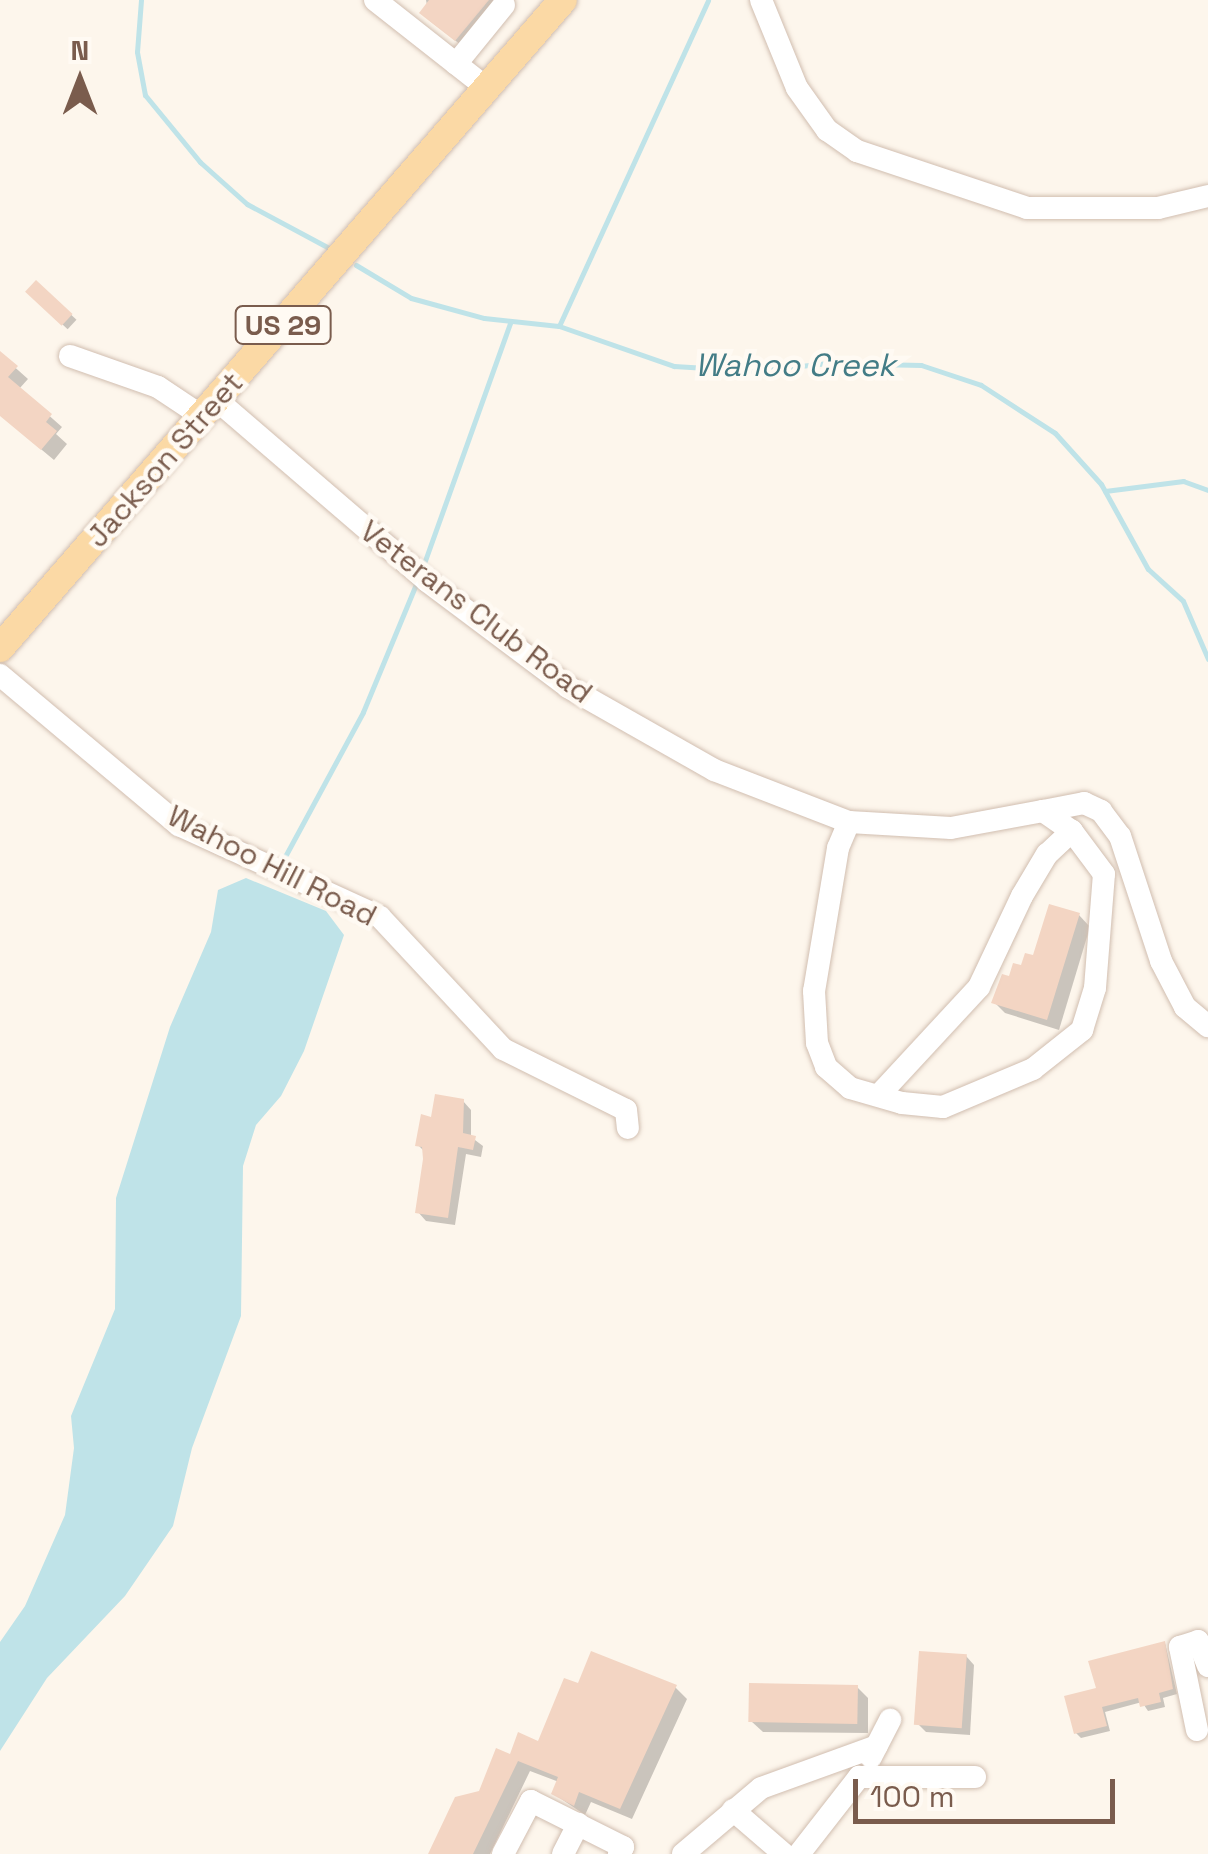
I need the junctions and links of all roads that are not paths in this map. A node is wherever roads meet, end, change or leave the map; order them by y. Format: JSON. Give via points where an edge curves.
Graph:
{"nodes":[{"id":1,"x":374,"y":0,"type":"edge"},
{"id":2,"x":564,"y":0,"type":"edge"},
{"id":3,"x":761,"y":0,"type":"edge"},
{"id":4,"x":504,"y":5,"type":"dead end"},
{"id":5,"x":456,"y":64,"type":"junction"},
{"id":6,"x":487,"y":88,"type":"junction"},
{"id":7,"x":1208,"y":196,"type":"edge"},
{"id":8,"x":70,"y":356,"type":"dead end"},
{"id":9,"x":210,"y":409,"type":"junction"},
{"id":10,"x":5,"y":634,"type":"edge"},
{"id":11,"x":0,"y":675,"type":"edge"},
{"id":12,"x":1043,"y":812,"type":"junction"},
{"id":13,"x":849,"y":822,"type":"junction"},
{"id":14,"x":1072,"y":831,"type":"junction"},
{"id":15,"x":1208,"y":1026,"type":"edge"},
{"id":16,"x":881,"y":1093,"type":"junction"},
{"id":17,"x":628,"y":1128,"type":"dead end"},
{"id":18,"x":1208,"y":1666,"type":"edge"},
{"id":19,"x":890,"y":1720,"type":"dead end"},
{"id":20,"x":1197,"y":1730,"type":"dead end"},
{"id":21,"x":877,"y":1746,"type":"junction"},
{"id":22,"x":858,"y":1777,"type":"junction"},
{"id":23,"x":975,"y":1777,"type":"dead end"},
{"id":24,"x":732,"y":1810,"type":"junction"},
{"id":25,"x":578,"y":1824,"type":"junction"},
{"id":26,"x":503,"y":1854,"type":"edge"},
{"id":27,"x":563,"y":1854,"type":"edge"},
{"id":28,"x":620,"y":1854,"type":"edge"},
{"id":29,"x":683,"y":1854,"type":"edge"},
{"id":30,"x":784,"y":1854,"type":"edge"},
{"id":31,"x":799,"y":1854,"type":"edge"}],
"edges":[{"from":1,"to":5,"type":"lane"},
{"from":2,"to":6,"type":"main road","name":"Jackson Street","number":"US 29"},
{"from":3,"to":7,"type":"lane","via":[[797,88],[827,130],[857,152],[1027,208],[1158,208]]},
{"from":4,"to":5,"type":"lane"},
{"from":5,"to":6,"type":"lane"},
{"from":6,"to":9,"type":"main road","name":"Jackson Street","number":"US 29"},
{"from":8,"to":9,"type":"lane","name":"Veterans Club Road"},
{"from":9,"to":10,"type":"main road","name":"Jackson Street","number":"US 29"},
{"from":9,"to":13,"type":"lane","name":"Veterans Club Road","via":[[568,687],[714,770]]},
{"from":11,"to":17,"type":"lane","name":"Wahoo Hill Road","via":[[179,825],[380,917],[503,1049],[626,1110]]},
{"from":12,"to":13,"type":"lane","name":"Veterans Club Road","via":[[992,825]]},
{"from":12,"to":14,"type":"lane"},
{"from":12,"to":15,"type":"lane","name":"Veterans Club Road","via":[[1084,803],[1101,810],[1120,836],[1161,961],[1186,1006]]},
{"from":13,"to":16,"type":"lane","via":[[838,848],[814,991],[817,1044],[826,1067],[850,1088]]},
{"from":14,"to":16,"type":"lane","via":[[1047,854],[979,987]]},
{"from":14,"to":16,"type":"lane","via":[[1104,874],[1095,988],[1082,1030],[1033,1069],[943,1107],[902,1104]]},
{"from":18,"to":20,"type":"lane","via":[[1198,1642],[1180,1647]]},
{"from":19,"to":21,"type":"lane"},
{"from":21,"to":22,"type":"lane"},
{"from":21,"to":24,"type":"lane","via":[[760,1788]]},
{"from":22,"to":23,"type":"lane"},
{"from":22,"to":31,"type":"lane"},
{"from":24,"to":29,"type":"lane"},
{"from":24,"to":30,"type":"lane"},
{"from":25,"to":26,"type":"lane","via":[[532,1800]]},
{"from":25,"to":27,"type":"lane"},
{"from":25,"to":28,"type":"lane","via":[[623,1847]]}]}
